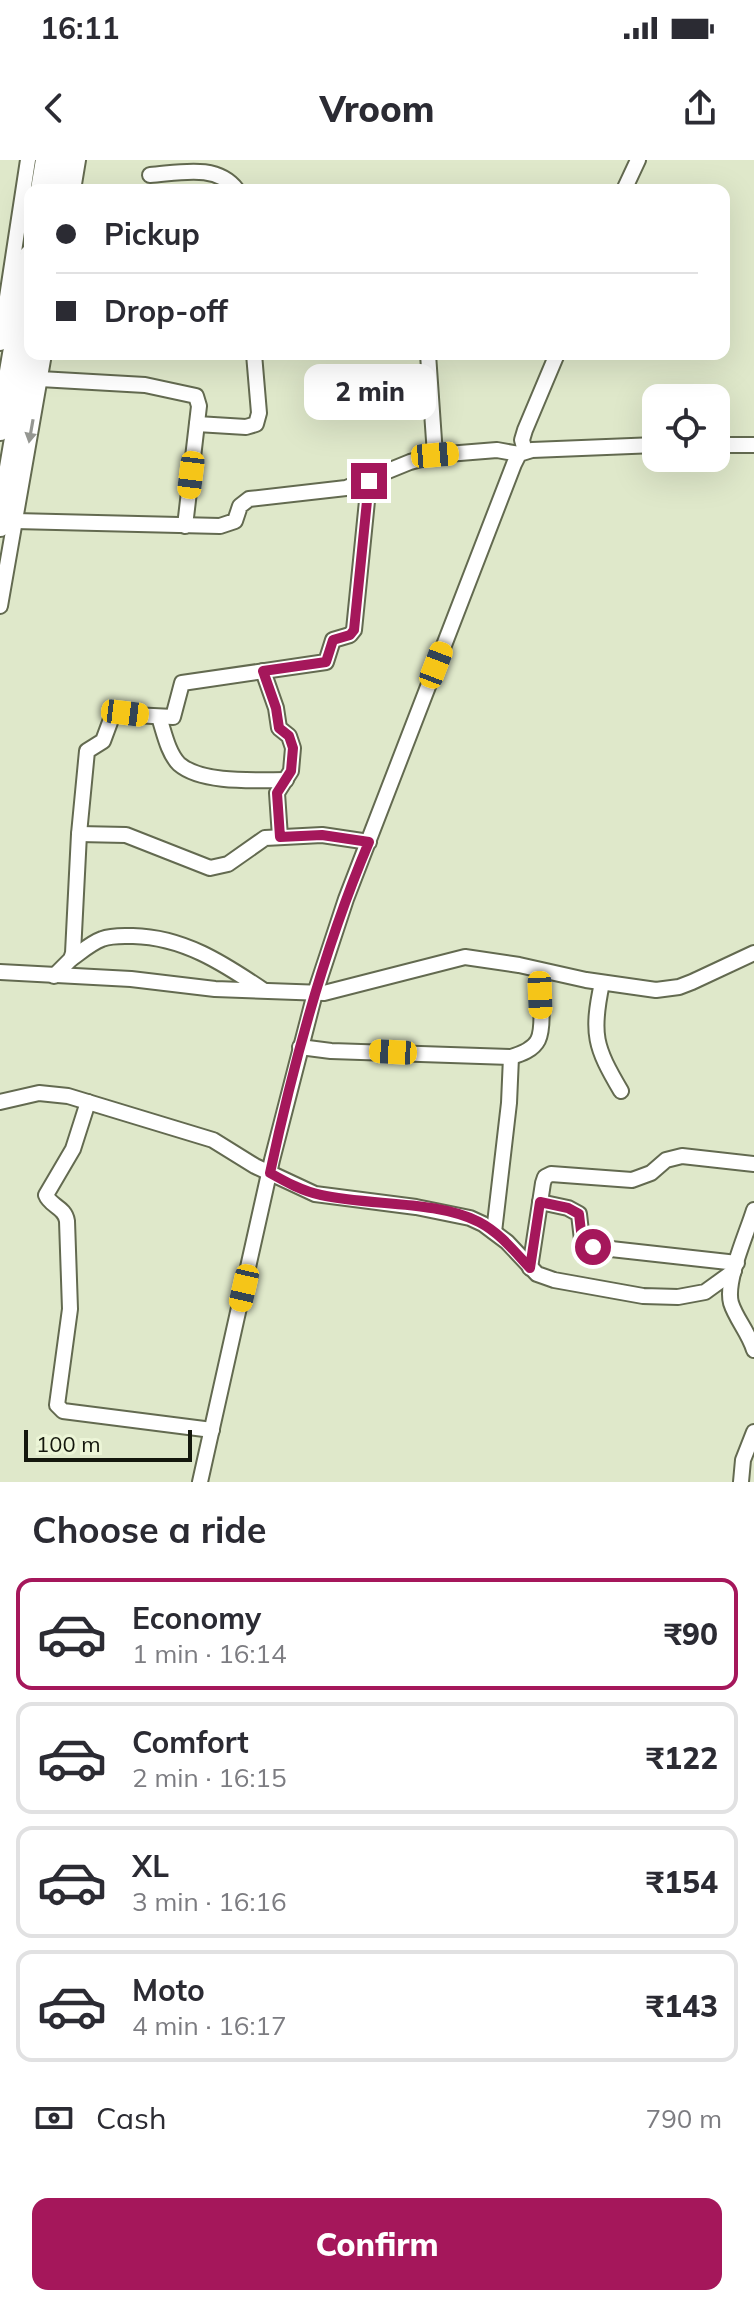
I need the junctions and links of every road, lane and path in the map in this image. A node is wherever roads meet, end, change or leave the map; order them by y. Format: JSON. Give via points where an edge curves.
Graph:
{"nodes":[{"id":1,"x":28,"y":160,"type":"edge"},
{"id":2,"x":46,"y":160,"type":"edge"},
{"id":3,"x":64,"y":160,"type":"edge"},
{"id":4,"x":78,"y":160,"type":"edge"},
{"id":5,"x":638,"y":160,"type":"edge"},
{"id":6,"x":150,"y":175,"type":"dead end"},
{"id":7,"x":24,"y":184,"type":"edge"},
{"id":8,"x":42,"y":184,"type":"edge"},
{"id":9,"x":59,"y":184,"type":"edge"},
{"id":10,"x":74,"y":184,"type":"edge"},
{"id":11,"x":232,"y":184,"type":"edge"},
{"id":12,"x":627,"y":184,"type":"edge"},
{"id":13,"x":24,"y":186,"type":"edge"},
{"id":14,"x":24,"y":290,"type":"edge"},
{"id":15,"x":0,"y":343,"type":"edge"},
{"id":16,"x":29,"y":360,"type":"edge"},
{"id":17,"x":43,"y":360,"type":"edge"},
{"id":18,"x":255,"y":360,"type":"edge"},
{"id":19,"x":428,"y":360,"type":"edge"},
{"id":20,"x":554,"y":360,"type":"edge"},
{"id":21,"x":40,"y":379,"type":"junction"},
{"id":22,"x":197,"y":424,"type":"junction"},
{"id":23,"x":0,"y":430,"type":"edge"},
{"id":24,"x":730,"y":445,"type":"edge"},
{"id":25,"x":754,"y":445,"type":"edge"},
{"id":26,"x":642,"y":446,"type":"edge"},
{"id":27,"x":516,"y":452,"type":"junction"},
{"id":28,"x":435,"y":455,"type":"junction"},
{"id":29,"x":369,"y":481,"type":"junction"},
{"id":30,"x":8,"y":523,"type":"edge"},
{"id":31,"x":185,"y":526,"type":"junction"},
{"id":32,"x":0,"y":606,"type":"edge"},
{"id":33,"x":263,"y":671,"type":"junction"},
{"id":34,"x":159,"y":717,"type":"junction"},
{"id":35,"x":286,"y":780,"type":"junction"},
{"id":36,"x":79,"y":834,"type":"junction"},
{"id":37,"x":280,"y":837,"type":"junction"},
{"id":38,"x":361,"y":841,"type":"junction"},
{"id":39,"x":754,"y":953,"type":"edge"},
{"id":40,"x":71,"y":959,"type":"junction"},
{"id":41,"x":539,"y":970,"type":"junction"},
{"id":42,"x":0,"y":972,"type":"edge"},
{"id":43,"x":54,"y":976,"type":"junction"},
{"id":44,"x":602,"y":983,"type":"junction"},
{"id":45,"x":264,"y":991,"type":"junction"},
{"id":46,"x":307,"y":992,"type":"junction"},
{"id":47,"x":300,"y":1047,"type":"junction"},
{"id":48,"x":511,"y":1057,"type":"junction"},
{"id":49,"x":621,"y":1091,"type":"dead end"},
{"id":50,"x":0,"y":1102,"type":"edge"},
{"id":51,"x":88,"y":1102,"type":"junction"},
{"id":52,"x":754,"y":1164,"type":"edge"},
{"id":53,"x":264,"y":1170,"type":"junction"},
{"id":54,"x":540,"y":1202,"type":"junction"},
{"id":55,"x":754,"y":1210,"type":"edge"},
{"id":56,"x":494,"y":1232,"type":"junction"},
{"id":57,"x":735,"y":1267,"type":"junction"},
{"id":58,"x":530,"y":1268,"type":"junction"},
{"id":59,"x":754,"y":1350,"type":"edge"},
{"id":60,"x":207,"y":1428,"type":"junction"},
{"id":61,"x":754,"y":1432,"type":"edge"},
{"id":62,"x":200,"y":1482,"type":"edge"},
{"id":63,"x":741,"y":1482,"type":"edge"}],
"edges":[{"from":1,"to":7,"type":"street"},
{"from":2,"to":8,"type":"highway"},
{"from":3,"to":9,"type":"highway"},
{"from":4,"to":10,"type":"street"},
{"from":5,"to":12,"type":"street"},
{"from":6,"to":11,"type":"street","via":[[210,173]]},
{"from":13,"to":15,"type":"street"},
{"from":14,"to":23,"type":"highway"},
{"from":16,"to":30,"type":"highway"},
{"from":17,"to":21,"type":"street"},
{"from":18,"to":22,"type":"street","via":[[256,424]]},
{"from":19,"to":28,"type":"street"},
{"from":20,"to":27,"type":"street"},
{"from":21,"to":22,"type":"street","via":[[190,393],[199,400]]},
{"from":21,"to":30,"type":"street","one_way":true},
{"from":22,"to":31,"type":"street"},
{"from":24,"to":25,"type":"street"},
{"from":26,"to":27,"type":"street"},
{"from":27,"to":28,"type":"street"},
{"from":27,"to":38,"type":"street"},
{"from":28,"to":29,"type":"street"},
{"from":29,"to":31,"type":"street","via":[[249,499],[232,524]]},
{"from":29,"to":33,"type":"street","via":[[354,630],[333,640],[326,662]]},
{"from":30,"to":31,"type":"street"},
{"from":30,"to":32,"type":"street"},
{"from":33,"to":34,"type":"street","via":[[182,683],[175,714]]},
{"from":33,"to":35,"type":"street","via":[[279,728],[292,741],[293,766]]},
{"from":34,"to":35,"type":"street","via":[[173,755],[184,767],[208,776]]},
{"from":34,"to":36,"type":"street","via":[[113,714],[103,741],[87,751]]},
{"from":35,"to":37,"type":"street","via":[[277,793]]},
{"from":36,"to":37,"type":"street","via":[[126,835],[210,868],[228,864],[258,842]]},
{"from":36,"to":40,"type":"street"},
{"from":37,"to":38,"type":"street","via":[[322,835]]},
{"from":38,"to":46,"type":"street","via":[[338,919]]},
{"from":39,"to":44,"type":"street","via":[[679,987],[656,990]]},
{"from":40,"to":43,"type":"street"},
{"from":40,"to":45,"type":"street","via":[[103,939],[162,938],[214,959]]},
{"from":41,"to":44,"type":"street"},
{"from":41,"to":46,"type":"street","via":[[457,958],[332,992]]},
{"from":41,"to":48,"type":"street","via":[[538,1039]]},
{"from":42,"to":43,"type":"street"},
{"from":43,"to":45,"type":"street"},
{"from":44,"to":49,"type":"street","via":[[596,1018],[599,1051]]},
{"from":45,"to":46,"type":"street"},
{"from":46,"to":47,"type":"street"},
{"from":47,"to":48,"type":"street"},
{"from":47,"to":53,"type":"street"},
{"from":48,"to":56,"type":"street"},
{"from":50,"to":51,"type":"street","via":[[59,1093]]},
{"from":51,"to":53,"type":"street","via":[[213,1140]]},
{"from":51,"to":60,"type":"street","via":[[73,1149],[46,1195],[67,1221],[70,1309],[57,1405],[63,1411]]},
{"from":52,"to":54,"type":"street","via":[[682,1156],[632,1180],[551,1174],[545,1177]]},
{"from":53,"to":56,"type":"street","via":[[315,1194],[442,1212],[470,1218]]},
{"from":53,"to":60,"type":"street"},
{"from":54,"to":57,"type":"street","via":[[579,1214],[582,1240],[593,1247]]},
{"from":54,"to":58,"type":"street"},
{"from":55,"to":57,"type":"street"},
{"from":56,"to":58,"type":"street"},
{"from":57,"to":58,"type":"street","via":[[705,1292],[660,1297],[554,1280]]},
{"from":57,"to":59,"type":"street","via":[[732,1305]]},
{"from":60,"to":62,"type":"street"},
{"from":61,"to":63,"type":"street"}]}
